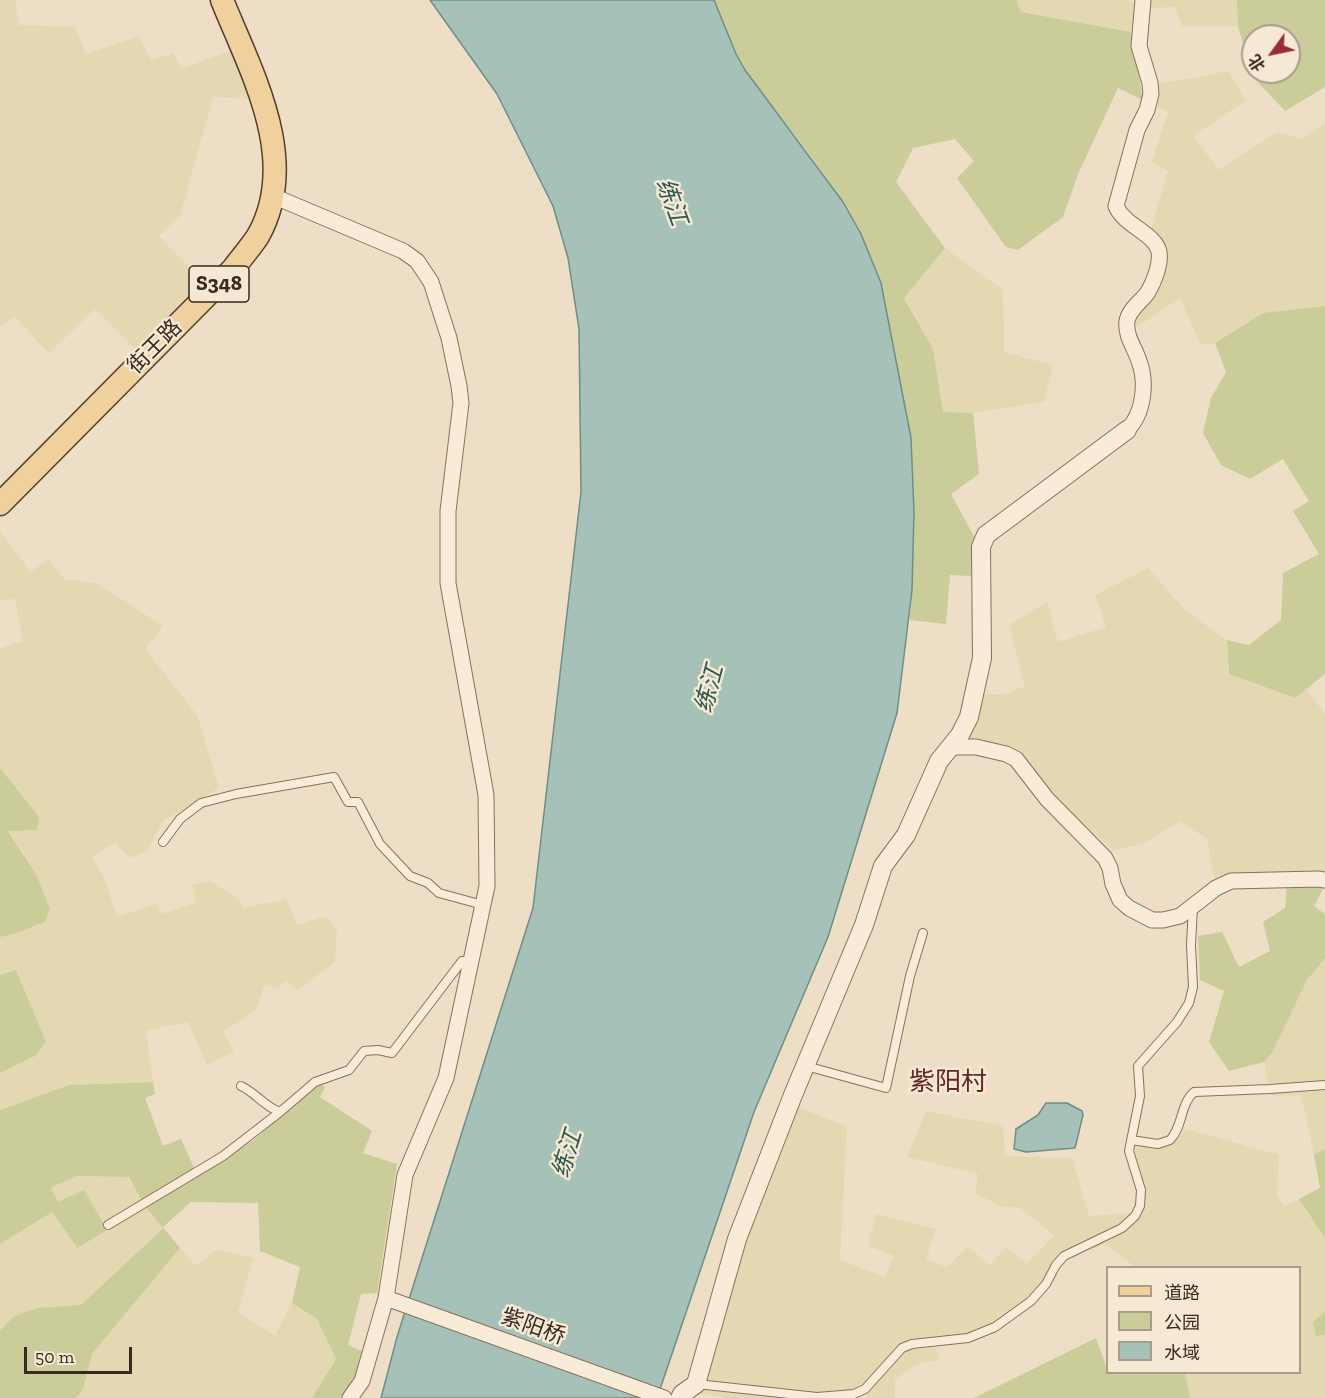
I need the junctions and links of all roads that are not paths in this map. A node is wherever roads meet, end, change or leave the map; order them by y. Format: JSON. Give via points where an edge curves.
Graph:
{"nodes":[{"id":1,"x":222,"y":0,"type":"edge"},
{"id":2,"x":1143,"y":0,"type":"edge"},
{"id":3,"x":273,"y":196,"type":"junction"},
{"id":4,"x":1127,"y":430,"type":"joint"},
{"id":5,"x":0,"y":504,"type":"edge"},
{"id":6,"x":950,"y":747,"type":"junction"},
{"id":7,"x":163,"y":842,"type":"dead end"},
{"id":8,"x":1325,"y":880,"type":"edge"},
{"id":9,"x":483,"y":905,"type":"junction"},
{"id":10,"x":1193,"y":905,"type":"junction"},
{"id":11,"x":922,"y":933,"type":"dead end"},
{"id":12,"x":470,"y":961,"type":"junction"},
{"id":13,"x":805,"y":1065,"type":"junction"},
{"id":14,"x":1325,"y":1085,"type":"edge"},
{"id":15,"x":241,"y":1086,"type":"dead end"},
{"id":16,"x":280,"y":1112,"type":"junction"},
{"id":17,"x":1131,"y":1140,"type":"junction"},
{"id":18,"x":108,"y":1225,"type":"dead end"},
{"id":19,"x":386,"y":1298,"type":"junction"},
{"id":20,"x":696,"y":1384,"type":"junction"},
{"id":21,"x":861,"y":1395,"type":"edge"},
{"id":22,"x":350,"y":1398,"type":"edge"},
{"id":23,"x":664,"y":1398,"type":"edge"},
{"id":24,"x":680,"y":1398,"type":"edge"}],
"edges":[{"from":1,"to":3,"type":"main road","name":"街王路","number":"S348","via":[[266,110],[275,158]]},
{"from":2,"to":4,"type":"street","via":[[1139,46],[1151,94],[1116,206],[1160,255],[1150,287],[1126,323],[1143,383],[1137,416]]},
{"from":3,"to":5,"type":"main road","name":"街王路","number":"S348","via":[[258,236],[233,269]]},
{"from":3,"to":9,"type":"street","via":[[410,255],[431,282],[449,338],[461,403],[448,511],[448,583],[486,795],[487,886]]},
{"from":4,"to":6,"type":"street","via":[[982,541],[982,658],[969,717]]},
{"from":6,"to":10,"type":"street","via":[[976,747],[1017,759],[1047,799],[1105,858],[1115,890],[1128,908],[1152,920],[1163,920],[1180,916]]},
{"from":6,"to":13,"type":"street","via":[[939,760],[906,835],[883,866],[864,925]]},
{"from":7,"to":9,"type":"lane","via":[[180,819],[201,803],[334,777],[348,802],[358,802],[380,844],[410,876],[428,883],[439,894]]},
{"from":8,"to":10,"type":"street","via":[[1237,880],[1216,888]]},
{"from":9,"to":12,"type":"street"},
{"from":10,"to":17,"type":"lane","via":[[1193,987],[1189,1003],[1138,1066],[1140,1095]]},
{"from":11,"to":13,"type":"lane","via":[[886,1088]]},
{"from":12,"to":16,"type":"lane","via":[[462,962],[392,1053],[364,1051],[349,1070],[315,1082]]},
{"from":12,"to":19,"type":"street","via":[[446,1078],[405,1175]]},
{"from":13,"to":20,"type":"street","via":[[737,1239]]},
{"from":14,"to":17,"type":"lane","via":[[1194,1092],[1188,1097],[1170,1140],[1158,1144]]},
{"from":15,"to":16,"type":"lane"},
{"from":16,"to":18,"type":"lane","via":[[223,1156]]},
{"from":17,"to":21,"type":"lane","via":[[1130,1151],[1142,1195],[1131,1221],[1064,1256],[1031,1301],[995,1327],[968,1338],[902,1348]]},
{"from":19,"to":22,"type":"street","via":[[362,1381]]},
{"from":19,"to":23,"type":"street","name":"紫阳桥"},
{"from":20,"to":21,"type":"lane","via":[[817,1397]]},
{"from":20,"to":24,"type":"street"}]}
